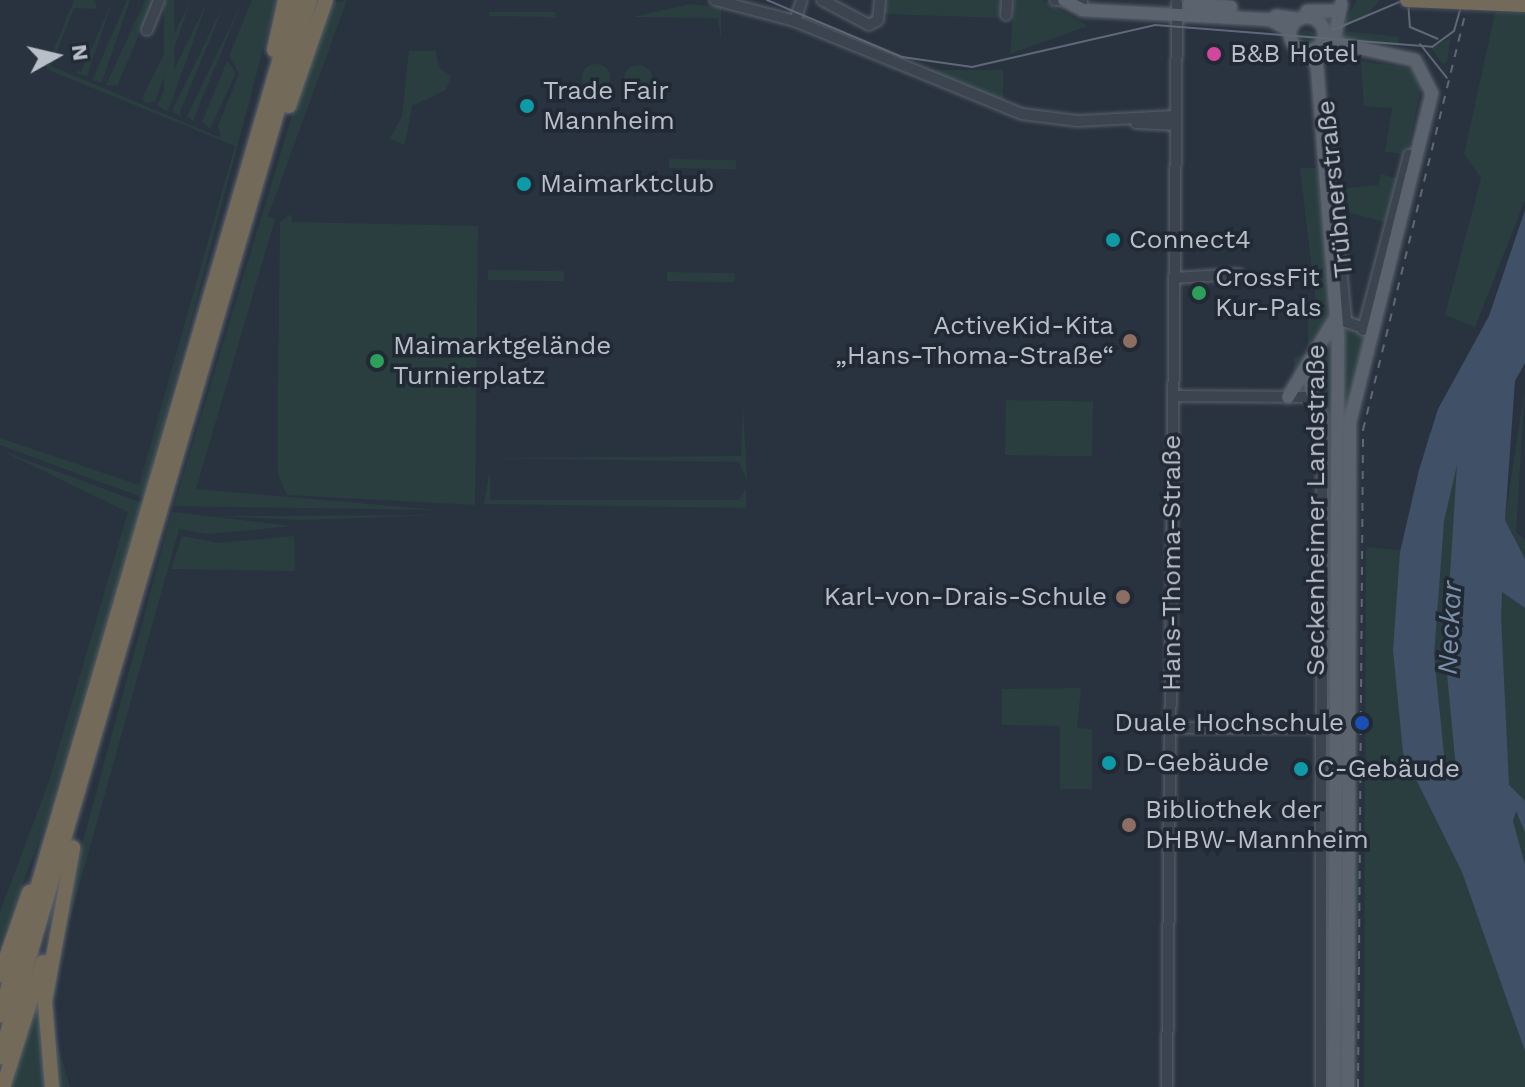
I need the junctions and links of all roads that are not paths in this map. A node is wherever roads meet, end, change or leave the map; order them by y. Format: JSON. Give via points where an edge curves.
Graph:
{"nodes":[{"id":1,"x":159,"y":0,"type":"edge"},
{"id":2,"x":283,"y":0,"type":"edge"},
{"id":3,"x":297,"y":0,"type":"edge"},
{"id":4,"x":310,"y":0,"type":"edge"},
{"id":5,"x":326,"y":0,"type":"edge"},
{"id":6,"x":715,"y":0,"type":"edge"},
{"id":7,"x":802,"y":0,"type":"edge"},
{"id":8,"x":822,"y":0,"type":"edge"},
{"id":9,"x":880,"y":0,"type":"edge"},
{"id":10,"x":1007,"y":0,"type":"edge"},
{"id":11,"x":1407,"y":0,"type":"edge"},
{"id":12,"x":1069,"y":1,"type":"edge"},
{"id":13,"x":1525,"y":5,"type":"edge"},
{"id":14,"x":1339,"y":6,"type":"edge"},
{"id":15,"x":1177,"y":8,"type":"junction"},
{"id":16,"x":1197,"y":12,"type":"junction"},
{"id":17,"x":1006,"y":15,"type":"dead end"},
{"id":18,"x":1276,"y":16,"type":"junction"},
{"id":19,"x":1259,"y":19,"type":"junction"},
{"id":20,"x":795,"y":21,"type":"junction"},
{"id":21,"x":1294,"y":25,"type":"junction"},
{"id":22,"x":1180,"y":27,"type":"junction"},
{"id":23,"x":1321,"y":29,"type":"junction"},
{"id":24,"x":147,"y":30,"type":"dead end"},
{"id":25,"x":1345,"y":48,"type":"junction"},
{"id":26,"x":1308,"y":51,"type":"junction"},
{"id":27,"x":1176,"y":56,"type":"junction"},
{"id":28,"x":1317,"y":78,"type":"junction"},
{"id":29,"x":1175,"y":120,"type":"junction"},
{"id":30,"x":260,"y":129,"type":"junction"},
{"id":31,"x":1416,"y":155,"type":"junction"},
{"id":32,"x":260,"y":172,"type":"junction"},
{"id":33,"x":1239,"y":274,"type":"dead end"},
{"id":34,"x":1174,"y":278,"type":"junction"},
{"id":35,"x":1338,"y":315,"type":"junction"},
{"id":36,"x":1367,"y":330,"type":"junction"},
{"id":37,"x":1308,"y":368,"type":"junction"},
{"id":38,"x":1173,"y":396,"type":"junction"},
{"id":39,"x":1288,"y":397,"type":"junction"},
{"id":40,"x":1313,"y":397,"type":"junction"},
{"id":41,"x":1171,"y":728,"type":"junction"},
{"id":42,"x":1324,"y":728,"type":"junction"},
{"id":43,"x":85,"y":777,"type":"junction"},
{"id":44,"x":69,"y":787,"type":"junction"},
{"id":45,"x":60,"y":908,"type":"junction"},
{"id":46,"x":3,"y":959,"type":"edge"},
{"id":47,"x":0,"y":975,"type":"edge"},
{"id":48,"x":0,"y":1015,"type":"edge"},
{"id":49,"x":0,"y":1057,"type":"edge"},
{"id":50,"x":3,"y":1087,"type":"edge"},
{"id":51,"x":52,"y":1087,"type":"edge"},
{"id":52,"x":1167,"y":1087,"type":"edge"},
{"id":53,"x":1321,"y":1087,"type":"edge"},
{"id":54,"x":1334,"y":1087,"type":"edge"},
{"id":55,"x":1348,"y":1087,"type":"edge"}],
"edges":[{"from":1,"to":24,"type":"street"},
{"from":2,"to":30,"type":"highway"},
{"from":3,"to":30,"type":"highway"},
{"from":4,"to":32,"type":"highway"},
{"from":5,"to":32,"type":"highway"},
{"from":6,"to":20,"type":"street"},
{"from":7,"to":20,"type":"street"},
{"from":8,"to":9,"type":"street","via":[[869,25],[878,20]]},
{"from":10,"to":17,"type":"street"},
{"from":11,"to":13,"type":"highway","bridge":true},
{"from":12,"to":15,"type":"main road"},
{"from":14,"to":18,"type":"main road"},
{"from":14,"to":23,"type":"main road"},
{"from":14,"to":25,"type":"main road","via":[[1331,36]]},
{"from":15,"to":16,"type":"main road"},
{"from":15,"to":18,"type":"main road"},
{"from":15,"to":22,"type":"street","name":"Hans-Thoma-Straße"},
{"from":15,"to":27,"type":"street","name":"Hans-Thoma-Straße"},
{"from":16,"to":19,"type":"main road"},
{"from":16,"to":22,"type":"street"},
{"from":18,"to":21,"type":"main road"},
{"from":19,"to":21,"type":"main road"},
{"from":19,"to":28,"type":"main road","via":[[1280,30]]},
{"from":20,"to":29,"type":"street","via":[[1005,110],[1115,121]]},
{"from":21,"to":23,"type":"main road"},
{"from":21,"to":26,"type":"main road","name":"Seckenheimer Landstraße","via":[[1294,45]]},
{"from":22,"to":27,"type":"street","name":"Hans-Thoma-Straße"},
{"from":23,"to":25,"type":"main road","name":"Seckenheimer Landstraße"},
{"from":23,"to":26,"type":"main road"},
{"from":25,"to":31,"type":"main road","name":"Seckenheimer Landstraße","via":[[1408,58],[1425,69],[1432,93]]},
{"from":26,"to":28,"type":"main road","name":"Seckenheimer Landstraße"},
{"from":27,"to":29,"type":"street","name":"Hans-Thoma-Straße"},
{"from":28,"to":35,"type":"main road","name":"Seckenheimer Landstraße"},
{"from":28,"to":36,"type":"street","name":"Trübnerstraße","via":[[1324,87],[1346,322]]},
{"from":29,"to":34,"type":"street","name":"Hans-Thoma-Straße"},
{"from":30,"to":44,"type":"highway"},
{"from":31,"to":36,"type":"street","name":"Seckenheimer Landstraße","via":[[1409,155]]},
{"from":31,"to":36,"type":"main road","name":"Seckenheimer Landstraße","via":[[1391,248],[1397,261],[1386,269]]},
{"from":32,"to":43,"type":"highway"},
{"from":33,"to":34,"type":"street"},
{"from":34,"to":38,"type":"street","name":"Hans-Thoma-Straße"},
{"from":35,"to":37,"type":"main road"},
{"from":35,"to":54,"type":"main road","name":"Seckenheimer Landstraße"},
{"from":36,"to":55,"type":"main road","name":"Seckenheimer Landstraße","via":[[1349,458]]},
{"from":37,"to":39,"type":"main road"},
{"from":37,"to":40,"type":"main road"},
{"from":38,"to":39,"type":"street"},
{"from":38,"to":41,"type":"street","name":"Hans-Thoma-Straße"},
{"from":39,"to":40,"type":"street"},
{"from":40,"to":42,"type":"street","name":"Seckenheimer Landstraße","via":[[1322,415],[1324,459]]},
{"from":41,"to":42,"type":"street"},
{"from":41,"to":52,"type":"street","name":"Hans-Thoma-Straße"},
{"from":42,"to":53,"type":"street","name":"Seckenheimer Landstraße"},
{"from":43,"to":45,"type":"highway"},
{"from":43,"to":49,"type":"highway"},
{"from":44,"to":46,"type":"highway"},
{"from":44,"to":48,"type":"highway"},
{"from":45,"to":50,"type":"highway"},
{"from":45,"to":51,"type":"highway","via":[[44,1014]]},
{"from":46,"to":47,"type":"highway"}]}
